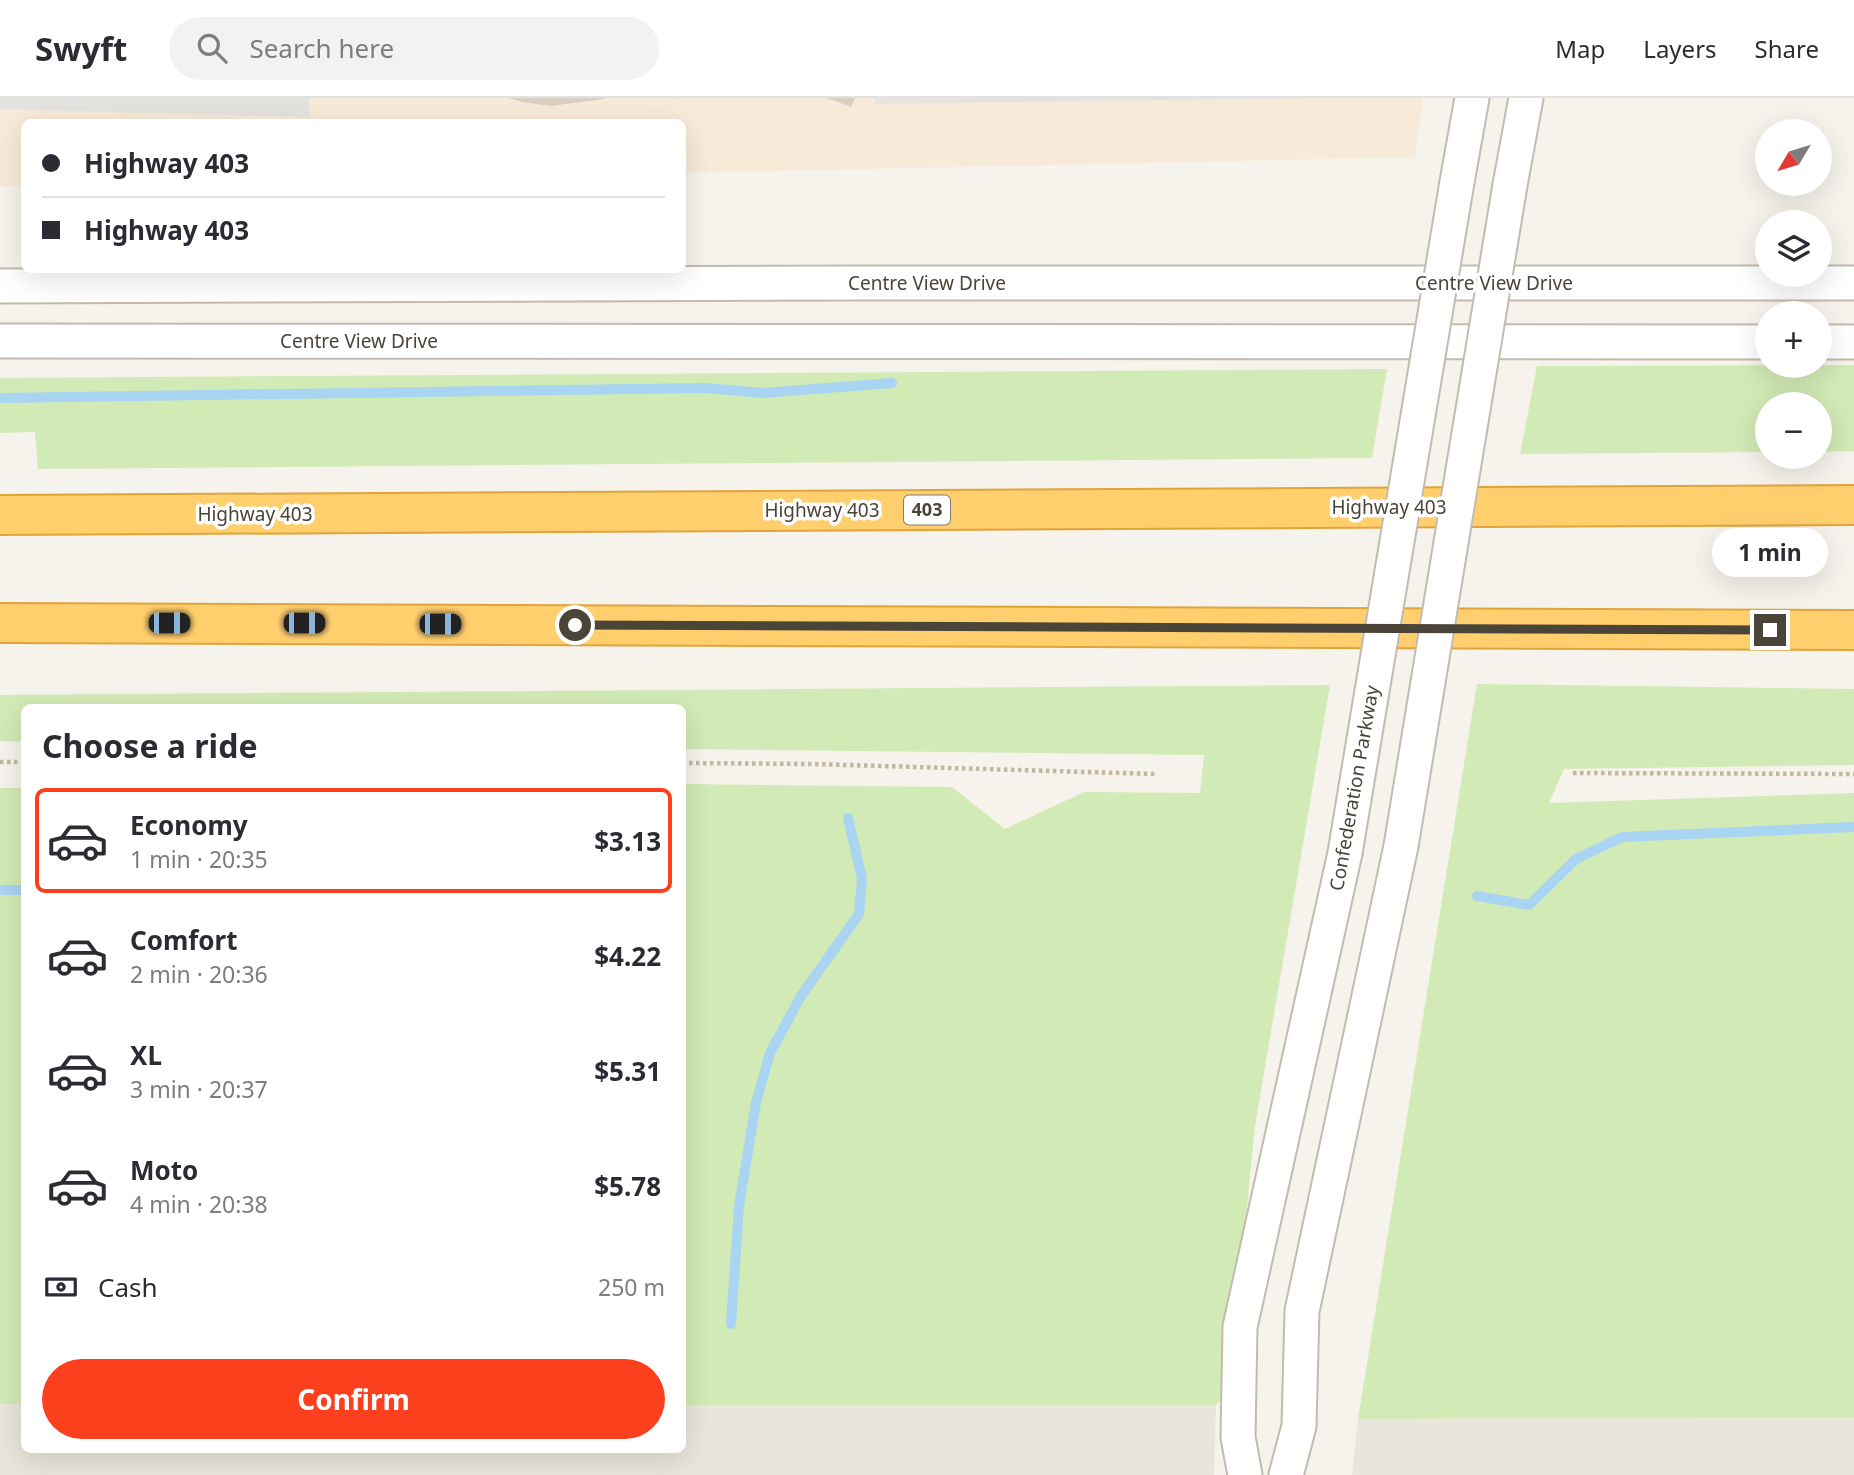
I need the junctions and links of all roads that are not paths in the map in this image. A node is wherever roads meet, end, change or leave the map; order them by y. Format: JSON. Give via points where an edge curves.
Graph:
{"nodes":[{"id":1,"x":1472,"y":98,"type":"edge"},
{"id":2,"x":1526,"y":98,"type":"edge"},
{"id":3,"x":1854,"y":283,"type":"edge"},
{"id":4,"x":0,"y":286,"type":"edge"},
{"id":5,"x":0,"y":341,"type":"edge"},
{"id":6,"x":1755,"y":342,"type":"edge"},
{"id":7,"x":1832,"y":342,"type":"edge"},
{"id":8,"x":1854,"y":342,"type":"edge"},
{"id":9,"x":1854,"y":505,"type":"edge"},
{"id":10,"x":0,"y":515,"type":"edge"},
{"id":11,"x":0,"y":623,"type":"edge"},
{"id":12,"x":1854,"y":630,"type":"edge"},
{"id":13,"x":1245,"y":1475,"type":"edge"},
{"id":14,"x":1286,"y":1475,"type":"edge"}],
"edges":[{"from":1,"to":13,"type":"street","name":"Confederation Parkway","bridge":true,"via":[[1345,853],[1240,1327],[1238,1437]]},
{"from":2,"to":14,"type":"street","bridge":true,"via":[[1401,846],[1302,1311],[1299,1426]]},
{"from":3,"to":4,"type":"street","name":"Centre View Drive"},
{"from":5,"to":6,"type":"street","name":"Centre View Drive"},
{"from":7,"to":8,"type":"street"},
{"from":9,"to":10,"type":"highway","name":"Highway 403","number":"403"},
{"from":11,"to":12,"type":"highway"}]}
